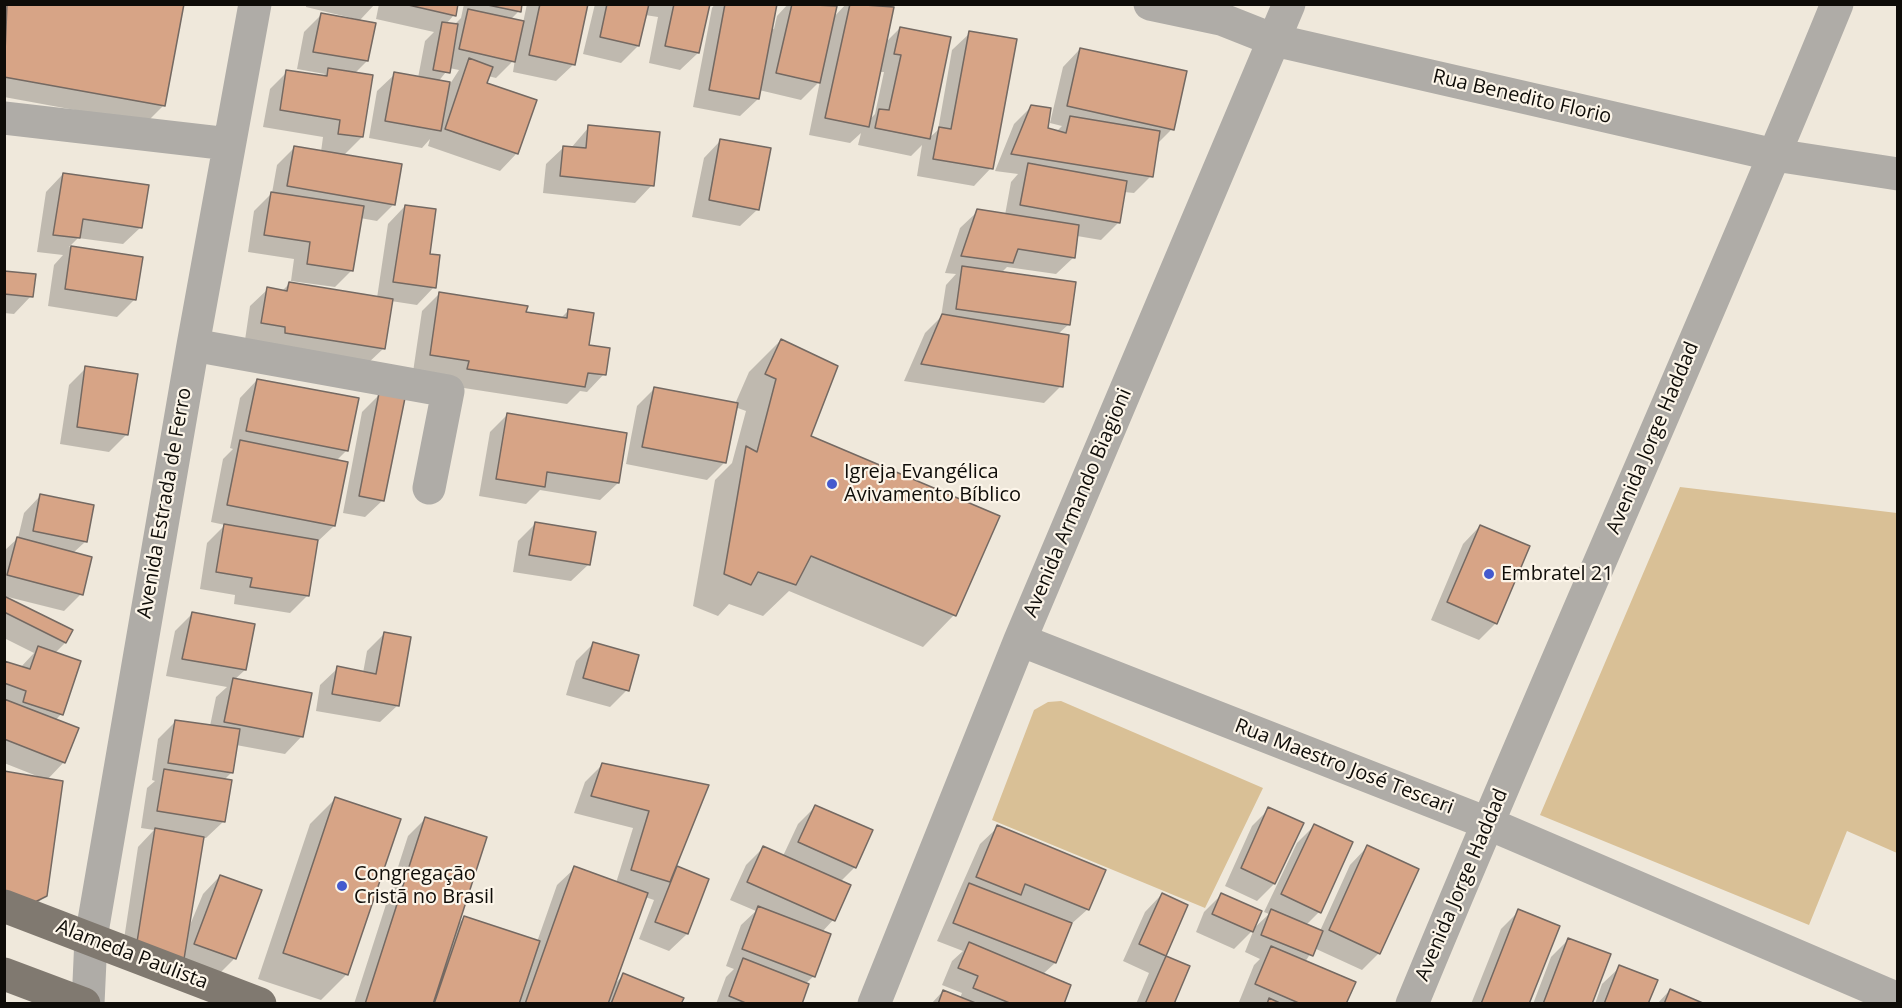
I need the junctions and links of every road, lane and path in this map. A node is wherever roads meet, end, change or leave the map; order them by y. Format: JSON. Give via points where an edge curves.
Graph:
{"nodes":[{"id":1,"x":255,"y":4,"type":"edge"},
{"id":2,"x":1150,"y":4,"type":"edge"},
{"id":3,"x":1289,"y":4,"type":"edge"},
{"id":4,"x":1837,"y":4,"type":"edge"},
{"id":5,"x":1274,"y":40,"type":"junction"},
{"id":6,"x":4,"y":118,"type":"edge"},
{"id":7,"x":229,"y":144,"type":"junction"},
{"id":8,"x":1775,"y":155,"type":"junction"},
{"id":9,"x":1898,"y":174,"type":"edge"},
{"id":10,"x":193,"y":345,"type":"junction"},
{"id":11,"x":429,"y":488,"type":"dead end"},
{"id":12,"x":1020,"y":639,"type":"junction"},
{"id":13,"x":1487,"y":823,"type":"junction"},
{"id":14,"x":4,"y":906,"type":"edge"},
{"id":15,"x":91,"y":938,"type":"junction"},
{"id":16,"x":4,"y":974,"type":"edge"},
{"id":17,"x":1898,"y":999,"type":"edge"},
{"id":18,"x":86,"y":1004,"type":"edge"},
{"id":19,"x":260,"y":1004,"type":"edge"},
{"id":20,"x":874,"y":1004,"type":"edge"},
{"id":21,"x":1412,"y":1004,"type":"edge"}],
"edges":[{"from":1,"to":7,"type":"street","name":"Avenida Estrada de Ferro"},
{"from":2,"to":5,"type":"street","name":"Rua Benedito Florio","via":[[1221,19]]},
{"from":3,"to":5,"type":"street","name":"Avenida Armando Biagioni"},
{"from":4,"to":8,"type":"street","name":"Avenida Jorge Haddad"},
{"from":5,"to":8,"type":"street","name":"Rua Benedito Florio"},
{"from":5,"to":12,"type":"street","name":"Avenida Armando Biagioni"},
{"from":6,"to":7,"type":"street"},
{"from":7,"to":10,"type":"street","name":"Avenida Estrada de Ferro"},
{"from":8,"to":9,"type":"street","name":"Rua Benedito Florio"},
{"from":8,"to":13,"type":"street","name":"Avenida Jorge Haddad"},
{"from":10,"to":11,"type":"street","via":[[448,391]]},
{"from":10,"to":15,"type":"street","name":"Avenida Estrada de Ferro"},
{"from":12,"to":13,"type":"street","name":"Rua Maestro José Tescari"},
{"from":12,"to":20,"type":"street","name":"Avenida Armando Biagioni"},
{"from":13,"to":17,"type":"street","name":"Rua Maestro José Tescari"},
{"from":13,"to":21,"type":"street","name":"Avenida Jorge Haddad"},
{"from":14,"to":15,"type":"main road","name":"Alameda Paulista"},
{"from":15,"to":18,"type":"street","name":"Avenida Estrada de Ferro"},
{"from":15,"to":19,"type":"main road","name":"Alameda Paulista"},
{"from":16,"to":18,"type":"main road"}]}
